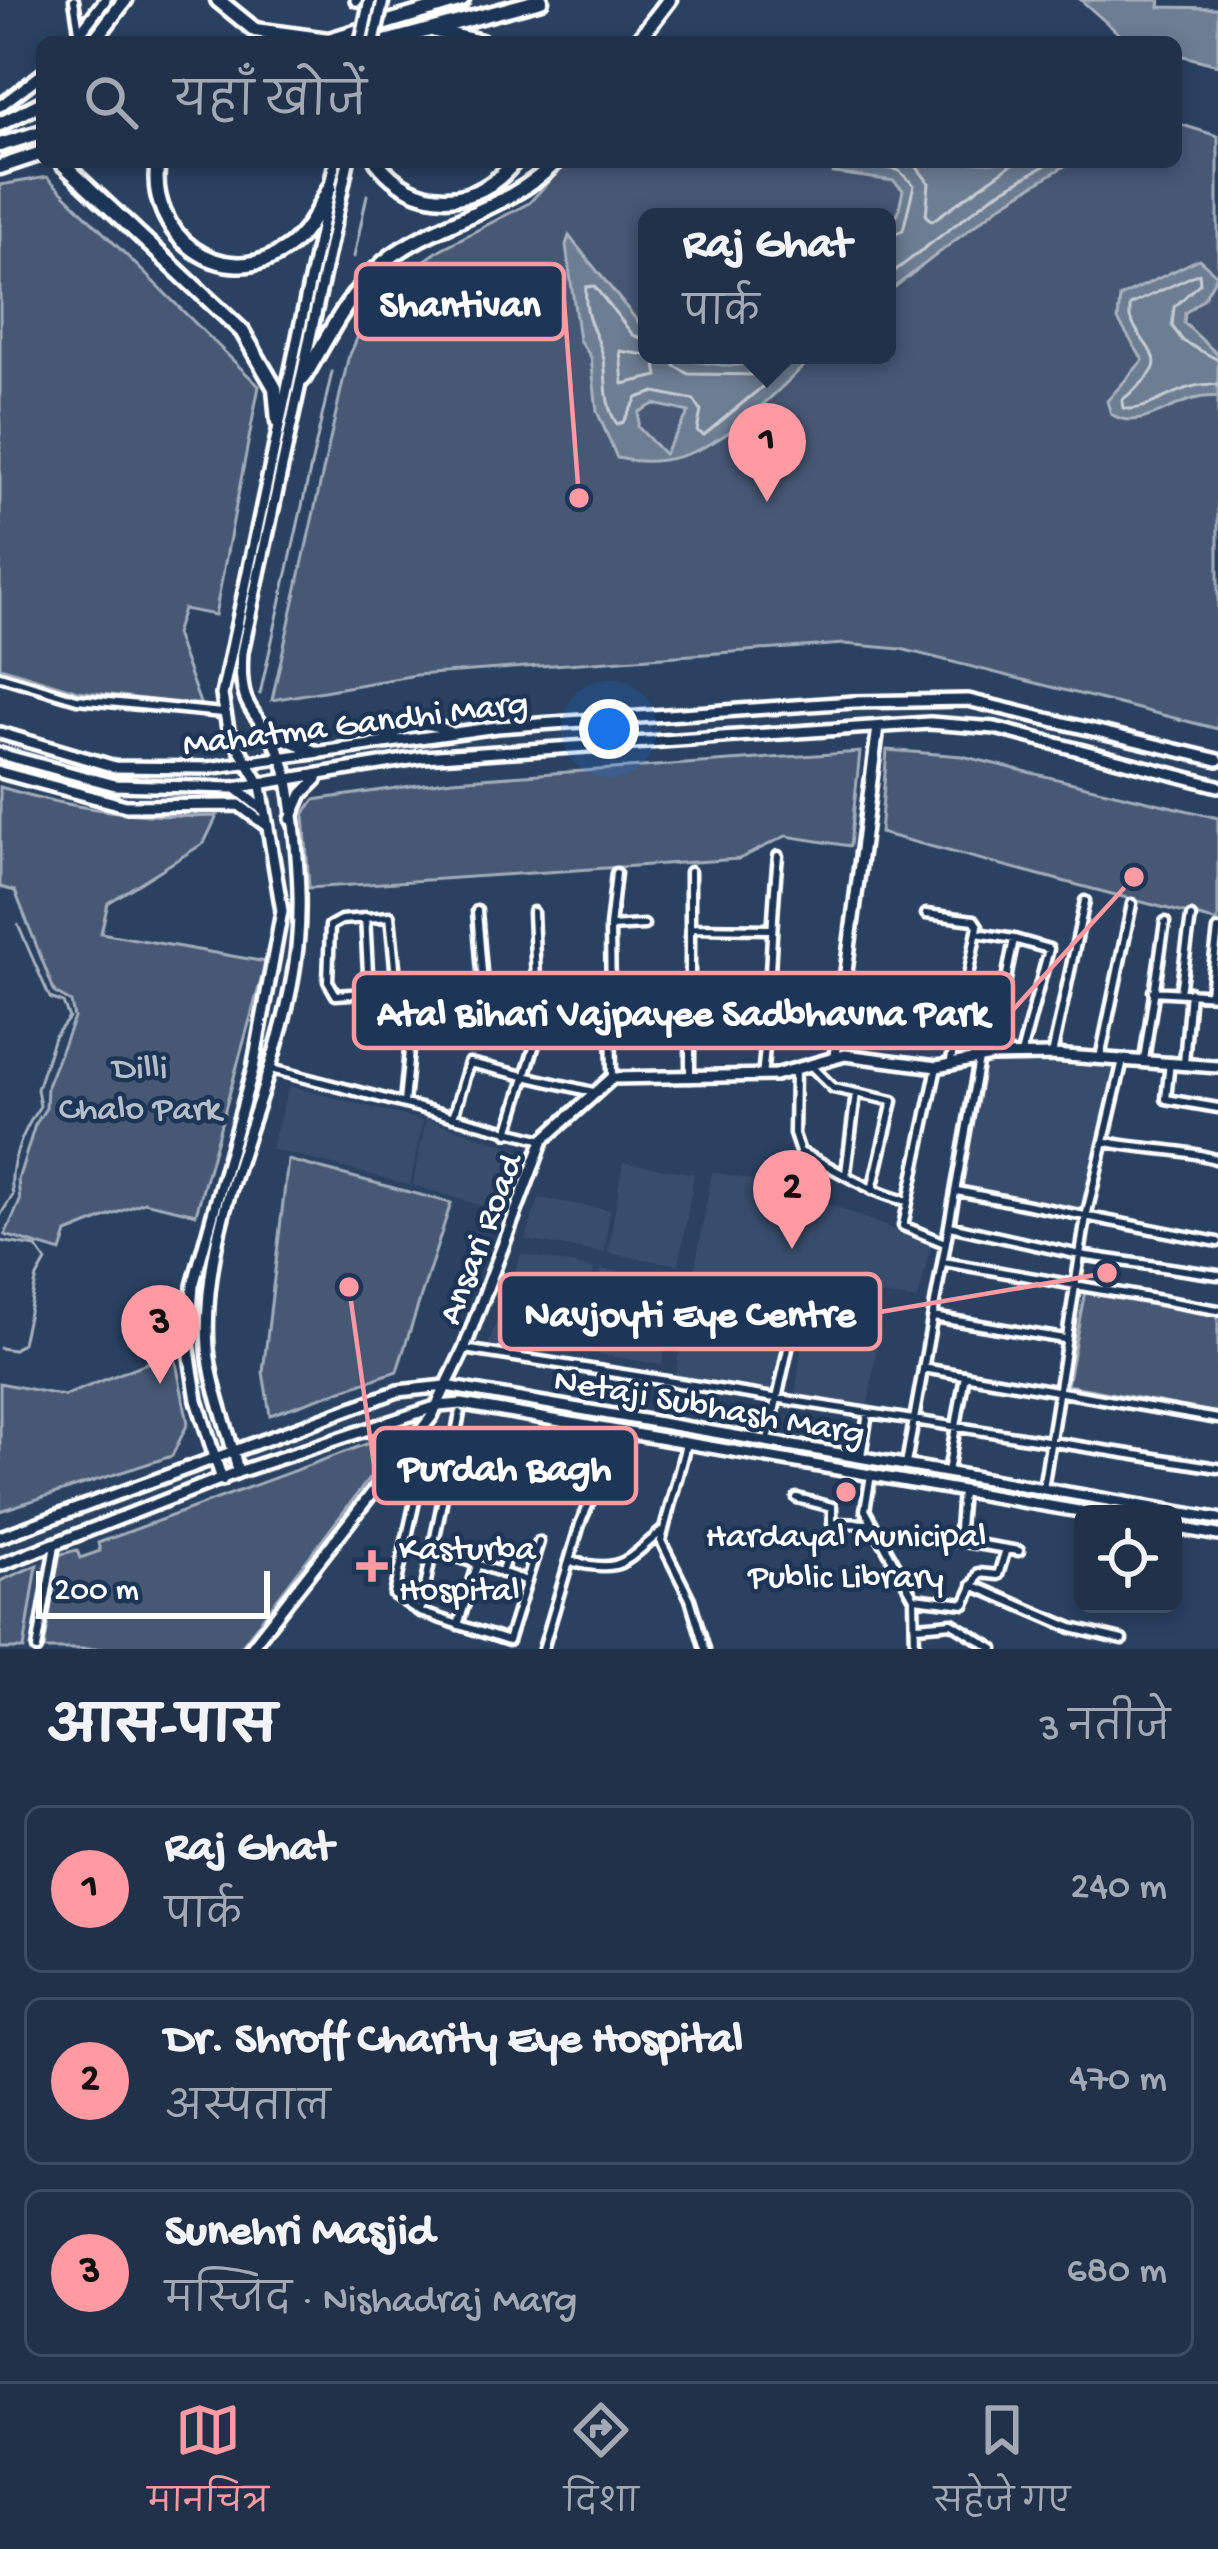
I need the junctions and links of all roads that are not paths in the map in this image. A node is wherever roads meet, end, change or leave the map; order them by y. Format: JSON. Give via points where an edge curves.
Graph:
{"nodes":[{"id":1,"x":74,"y":0,"type":"edge"},
{"id":2,"x":105,"y":0,"type":"edge"},
{"id":3,"x":125,"y":0,"type":"edge"},
{"id":4,"x":370,"y":0,"type":"edge"},
{"id":5,"x":382,"y":0,"type":"edge"},
{"id":6,"x":462,"y":0,"type":"edge"},
{"id":7,"x":541,"y":0,"type":"edge"},
{"id":8,"x":669,"y":0,"type":"edge"},
{"id":9,"x":219,"y":3,"type":"edge"},
{"id":10,"x":426,"y":30,"type":"junction"},
{"id":11,"x":76,"y":36,"type":"edge"},
{"id":12,"x":78,"y":36,"type":"edge"},
{"id":13,"x":98,"y":36,"type":"edge"},
{"id":14,"x":282,"y":36,"type":"edge"},
{"id":15,"x":342,"y":36,"type":"edge"},
{"id":16,"x":362,"y":36,"type":"edge"},
{"id":17,"x":375,"y":36,"type":"edge"},
{"id":18,"x":406,"y":36,"type":"edge"},
{"id":19,"x":457,"y":36,"type":"edge"},
{"id":20,"x":642,"y":36,"type":"edge"},
{"id":21,"x":36,"y":79,"type":"edge"},
{"id":22,"x":0,"y":106,"type":"edge"},
{"id":23,"x":36,"y":106,"type":"edge"},
{"id":24,"x":0,"y":124,"type":"edge"},
{"id":25,"x":36,"y":134,"type":"edge"},
{"id":26,"x":0,"y":145,"type":"edge"},
{"id":27,"x":36,"y":156,"type":"edge"},
{"id":28,"x":0,"y":167,"type":"edge"},
{"id":29,"x":68,"y":168,"type":"edge"},
{"id":30,"x":158,"y":168,"type":"edge"},
{"id":31,"x":334,"y":168,"type":"edge"},
{"id":32,"x":347,"y":168,"type":"edge"},
{"id":33,"x":383,"y":168,"type":"edge"},
{"id":34,"x":507,"y":168,"type":"edge"},
{"id":35,"x":549,"y":168,"type":"edge"},
{"id":36,"x":330,"y":187,"type":"junction"},
{"id":37,"x":303,"y":379,"type":"junction"},
{"id":38,"x":278,"y":422,"type":"junction"},
{"id":39,"x":0,"y":676,"type":"edge"},
{"id":40,"x":223,"y":713,"type":"junction"},
{"id":41,"x":878,"y":727,"type":"junction"},
{"id":42,"x":261,"y":729,"type":"junction"},
{"id":43,"x":0,"y":734,"type":"edge"},
{"id":44,"x":0,"y":754,"type":"edge"},
{"id":45,"x":321,"y":754,"type":"junction"},
{"id":46,"x":1218,"y":760,"type":"edge"},
{"id":47,"x":283,"y":761,"type":"junction"},
{"id":48,"x":252,"y":766,"type":"junction"},
{"id":49,"x":0,"y":772,"type":"edge"},
{"id":50,"x":321,"y":776,"type":"junction"},
{"id":51,"x":285,"y":782,"type":"junction"},
{"id":52,"x":261,"y":786,"type":"junction"},
{"id":53,"x":1218,"y":786,"type":"edge"},
{"id":54,"x":183,"y":788,"type":"junction"},
{"id":55,"x":234,"y":788,"type":"junction"},
{"id":56,"x":260,"y":803,"type":"junction"},
{"id":57,"x":244,"y":806,"type":"junction"},
{"id":58,"x":183,"y":807,"type":"junction"},
{"id":59,"x":268,"y":815,"type":"junction"},
{"id":60,"x":290,"y":821,"type":"junction"},
{"id":61,"x":270,"y":831,"type":"junction"},
{"id":62,"x":778,"y":856,"type":"dead end"},
{"id":63,"x":690,"y":872,"type":"dead end"},
{"id":64,"x":616,"y":873,"type":"dead end"},
{"id":65,"x":1085,"y":901,"type":"dead end"},
{"id":66,"x":1132,"y":904,"type":"dead end"},
{"id":67,"x":477,"y":911,"type":"dead end"},
{"id":68,"x":533,"y":912,"type":"dead end"},
{"id":69,"x":926,"y":914,"type":"dead end"},
{"id":70,"x":365,"y":917,"type":"junction"},
{"id":71,"x":1191,"y":917,"type":"dead end"},
{"id":72,"x":1165,"y":922,"type":"dead end"},
{"id":73,"x":644,"y":925,"type":"dead end"},
{"id":74,"x":610,"y":927,"type":"junction"},
{"id":75,"x":692,"y":928,"type":"junction"},
{"id":76,"x":770,"y":929,"type":"junction"},
{"id":77,"x":1218,"y":930,"type":"edge"},
{"id":78,"x":977,"y":933,"type":"junction"},
{"id":79,"x":1014,"y":939,"type":"junction"},
{"id":80,"x":536,"y":981,"type":"junction"},
{"id":81,"x":692,"y":981,"type":"junction"},
{"id":82,"x":613,"y":982,"type":"junction"},
{"id":83,"x":483,"y":984,"type":"junction"},
{"id":84,"x":773,"y":984,"type":"junction"},
{"id":85,"x":401,"y":987,"type":"junction"},
{"id":86,"x":369,"y":991,"type":"junction"},
{"id":87,"x":1153,"y":991,"type":"junction"},
{"id":88,"x":1180,"y":992,"type":"junction"},
{"id":89,"x":1190,"y":992,"type":"junction"},
{"id":90,"x":1214,"y":994,"type":"edge"},
{"id":91,"x":540,"y":1028,"type":"dead end"},
{"id":92,"x":1052,"y":1055,"type":"junction"},
{"id":93,"x":835,"y":1056,"type":"junction"},
{"id":94,"x":1020,"y":1056,"type":"junction"},
{"id":95,"x":985,"y":1057,"type":"junction"},
{"id":96,"x":1100,"y":1058,"type":"junction"},
{"id":97,"x":1123,"y":1060,"type":"junction"},
{"id":98,"x":1144,"y":1060,"type":"junction"},
{"id":99,"x":1170,"y":1062,"type":"junction"},
{"id":100,"x":1184,"y":1064,"type":"junction"},
{"id":101,"x":810,"y":1065,"type":"junction"},
{"id":102,"x":950,"y":1065,"type":"junction"},
{"id":103,"x":937,"y":1066,"type":"junction"},
{"id":104,"x":1218,"y":1067,"type":"edge"},
{"id":105,"x":271,"y":1069,"type":"junction"},
{"id":106,"x":795,"y":1072,"type":"junction"},
{"id":107,"x":762,"y":1076,"type":"junction"},
{"id":108,"x":522,"y":1078,"type":"junction"},
{"id":109,"x":612,"y":1078,"type":"junction"},
{"id":110,"x":690,"y":1078,"type":"junction"},
{"id":111,"x":593,"y":1092,"type":"junction"},
{"id":112,"x":856,"y":1093,"type":"junction"},
{"id":113,"x":404,"y":1103,"type":"junction"},
{"id":114,"x":1218,"y":1108,"type":"edge"},
{"id":115,"x":453,"y":1117,"type":"junction"},
{"id":116,"x":508,"y":1133,"type":"junction"},
{"id":117,"x":543,"y":1140,"type":"junction"},
{"id":118,"x":1107,"y":1142,"type":"junction"},
{"id":119,"x":1218,"y":1160,"type":"edge"},
{"id":120,"x":846,"y":1173,"type":"junction"},
{"id":121,"x":872,"y":1190,"type":"junction"},
{"id":122,"x":956,"y":1190,"type":"junction"},
{"id":123,"x":907,"y":1201,"type":"junction"},
{"id":124,"x":1086,"y":1216,"type":"junction"},
{"id":125,"x":949,"y":1226,"type":"junction"},
{"id":126,"x":1218,"y":1243,"type":"edge"},
{"id":127,"x":945,"y":1244,"type":"junction"},
{"id":128,"x":1080,"y":1255,"type":"junction"},
{"id":129,"x":943,"y":1262,"type":"junction"},
{"id":130,"x":1218,"y":1275,"type":"edge"},
{"id":131,"x":1073,"y":1284,"type":"junction"},
{"id":132,"x":800,"y":1294,"type":"dead end"},
{"id":133,"x":1218,"y":1310,"type":"edge"},
{"id":134,"x":933,"y":1317,"type":"junction"},
{"id":135,"x":1064,"y":1339,"type":"junction"},
{"id":136,"x":464,"y":1349,"type":"junction"},
{"id":137,"x":923,"y":1368,"type":"junction"},
{"id":138,"x":965,"y":1376,"type":"junction"},
{"id":139,"x":446,"y":1386,"type":"junction"},
{"id":140,"x":1057,"y":1390,"type":"junction"},
{"id":141,"x":779,"y":1399,"type":"junction"},
{"id":142,"x":438,"y":1406,"type":"junction"},
{"id":143,"x":868,"y":1412,"type":"junction"},
{"id":144,"x":460,"y":1413,"type":"dead end"},
{"id":145,"x":1218,"y":1419,"type":"edge"},
{"id":146,"x":914,"y":1420,"type":"junction"},
{"id":147,"x":425,"y":1425,"type":"junction"},
{"id":148,"x":956,"y":1425,"type":"junction"},
{"id":149,"x":610,"y":1429,"type":"junction"},
{"id":150,"x":768,"y":1440,"type":"junction"},
{"id":151,"x":1049,"y":1441,"type":"junction"},
{"id":152,"x":687,"y":1442,"type":"junction"},
{"id":153,"x":234,"y":1453,"type":"junction"},
{"id":154,"x":861,"y":1456,"type":"junction"},
{"id":155,"x":214,"y":1460,"type":"junction"},
{"id":156,"x":906,"y":1464,"type":"junction"},
{"id":157,"x":1218,"y":1468,"type":"edge"},
{"id":158,"x":238,"y":1472,"type":"junction"},
{"id":159,"x":948,"y":1472,"type":"junction"},
{"id":160,"x":871,"y":1475,"type":"junction"},
{"id":161,"x":222,"y":1480,"type":"junction"},
{"id":162,"x":1043,"y":1489,"type":"junction"},
{"id":163,"x":962,"y":1491,"type":"junction"},
{"id":164,"x":797,"y":1498,"type":"dead end"},
{"id":165,"x":1074,"y":1510,"type":"edge"},
{"id":166,"x":1218,"y":1519,"type":"edge"},
{"id":167,"x":870,"y":1524,"type":"junction"},
{"id":168,"x":1182,"y":1529,"type":"edge"},
{"id":169,"x":662,"y":1532,"type":"junction"},
{"id":170,"x":1218,"y":1535,"type":"edge"},
{"id":171,"x":0,"y":1538,"type":"edge"},
{"id":172,"x":539,"y":1542,"type":"dead end"},
{"id":173,"x":55,"y":1545,"type":"junction"},
{"id":174,"x":1006,"y":1549,"type":"junction"},
{"id":175,"x":436,"y":1550,"type":"junction"},
{"id":176,"x":1019,"y":1551,"type":"dead end"},
{"id":177,"x":534,"y":1559,"type":"junction"},
{"id":178,"x":569,"y":1561,"type":"junction"},
{"id":179,"x":0,"y":1565,"type":"edge"},
{"id":180,"x":477,"y":1565,"type":"junction"},
{"id":181,"x":501,"y":1573,"type":"junction"},
{"id":182,"x":527,"y":1581,"type":"junction"},
{"id":183,"x":972,"y":1585,"type":"junction"},
{"id":184,"x":914,"y":1598,"type":"junction"},
{"id":185,"x":420,"y":1612,"type":"junction"},
{"id":186,"x":458,"y":1625,"type":"junction"},
{"id":187,"x":917,"y":1626,"type":"junction"},
{"id":188,"x":1122,"y":1640,"type":"dead end"},
{"id":189,"x":507,"y":1645,"type":"edge"},
{"id":190,"x":37,"y":1649,"type":"edge"},
{"id":191,"x":250,"y":1649,"type":"edge"},
{"id":192,"x":543,"y":1649,"type":"edge"},
{"id":193,"x":705,"y":1649,"type":"edge"},
{"id":194,"x":915,"y":1649,"type":"edge"},
{"id":195,"x":994,"y":1649,"type":"edge"}],
"edges":[{"from":1,"to":11,"type":"street"},
{"from":2,"to":12,"type":"main road"},
{"from":3,"to":13,"type":"highway"},
{"from":4,"to":16,"type":"main road","bridge":true},
{"from":5,"to":17,"type":"main road","bridge":true},
{"from":6,"to":15,"type":"highway"},
{"from":7,"to":10,"type":"highway"},
{"from":8,"to":20,"type":"highway"},
{"from":9,"to":14,"type":"highway","via":[[265,34]]},
{"from":10,"to":18,"type":"highway"},
{"from":10,"to":19,"type":"highway"},
{"from":21,"to":22,"type":"main road"},
{"from":23,"to":24,"type":"highway"},
{"from":25,"to":26,"type":"highway"},
{"from":27,"to":28,"type":"highway"},
{"from":29,"to":38,"type":"highway","via":[[221,310],[264,361]]},
{"from":30,"to":36,"type":"highway","via":[[169,226],[194,252],[228,264],[285,250]]},
{"from":31,"to":36,"type":"main road"},
{"from":32,"to":37,"type":"main road"},
{"from":33,"to":34,"type":"highway","via":[[407,190],[446,199],[484,189]]},
{"from":35,"to":37,"type":"highway","via":[[514,198],[397,253],[369,276]]},
{"from":36,"to":38,"type":"main road"},
{"from":37,"to":42,"type":"main road","via":[[242,652],[244,704]]},
{"from":38,"to":40,"type":"main road","via":[[224,675]]},
{"from":39,"to":40,"type":"street","via":[[77,699]]},
{"from":40,"to":48,"type":"main road"},
{"from":41,"to":50,"type":"main road","name":"Mahatma Gandhi Marg","via":[[442,755]]},
{"from":41,"to":53,"type":"main road","name":"Mahatma Gandhi Marg","via":[[995,728]]},
{"from":41,"to":93,"type":"main road"},
{"from":42,"to":45,"type":"main road"},
{"from":42,"to":47,"type":"main road"},
{"from":43,"to":48,"type":"main road","name":"Mahatma Gandhi Marg","via":[[115,767]]},
{"from":44,"to":54,"type":"main road","name":"Mahatma Gandhi Marg","via":[[92,782]]},
{"from":45,"to":46,"type":"main road","name":"Mahatma Gandhi Marg","via":[[449,732],[968,700]]},
{"from":45,"to":47,"type":"main road","name":"Mahatma Gandhi Marg"},
{"from":47,"to":48,"type":"main road","name":"Mahatma Gandhi Marg"},
{"from":47,"to":51,"type":"main road"},
{"from":48,"to":52,"type":"main road"},
{"from":49,"to":58,"type":"main road","via":[[106,803]]},
{"from":50,"to":51,"type":"main road","name":"Mahatma Gandhi Marg"},
{"from":50,"to":60,"type":"main road"},
{"from":51,"to":52,"type":"main road","name":"Mahatma Gandhi Marg"},
{"from":51,"to":60,"type":"main road"},
{"from":52,"to":55,"type":"main road","name":"Mahatma Gandhi Marg"},
{"from":52,"to":59,"type":"main road"},
{"from":54,"to":55,"type":"main road","name":"Mahatma Gandhi Marg"},
{"from":54,"to":58,"type":"main road"},
{"from":55,"to":56,"type":"main road"},
{"from":56,"to":57,"type":"main road"},
{"from":56,"to":59,"type":"main road"},
{"from":57,"to":58,"type":"main road"},
{"from":57,"to":61,"type":"main road"},
{"from":59,"to":61,"type":"main road"},
{"from":60,"to":105,"type":"main road","via":[[299,914]]},
{"from":61,"to":155,"type":"main road","via":[[282,911],[274,971],[197,1269],[188,1344]]},
{"from":62,"to":76,"type":"street"},
{"from":63,"to":75,"type":"street"},
{"from":64,"to":74,"type":"street"},
{"from":65,"to":92,"type":"street"},
{"from":66,"to":96,"type":"street"},
{"from":67,"to":83,"type":"street"},
{"from":68,"to":80,"type":"street"},
{"from":69,"to":78,"type":"street","via":[[974,920]]},
{"from":70,"to":85,"type":"street","via":[[393,919]]},
{"from":70,"to":86,"type":"street"},
{"from":70,"to":86,"type":"street","via":[[330,926],[328,981],[336,995]]},
{"from":71,"to":88,"type":"street"},
{"from":72,"to":87,"type":"street"},
{"from":73,"to":74,"type":"street"},
{"from":74,"to":82,"type":"street"},
{"from":75,"to":76,"type":"street"},
{"from":75,"to":81,"type":"street"},
{"from":76,"to":84,"type":"street"},
{"from":77,"to":90,"type":"street"},
{"from":78,"to":79,"type":"street"},
{"from":78,"to":102,"type":"street"},
{"from":79,"to":94,"type":"street","via":[[1049,949]]},
{"from":79,"to":95,"type":"street"},
{"from":80,"to":82,"type":"street"},
{"from":80,"to":83,"type":"street"},
{"from":81,"to":82,"type":"street"},
{"from":81,"to":84,"type":"street"},
{"from":81,"to":110,"type":"street"},
{"from":82,"to":109,"type":"street"},
{"from":83,"to":85,"type":"street"},
{"from":84,"to":107,"type":"street"},
{"from":85,"to":86,"type":"street"},
{"from":85,"to":113,"type":"street","via":[[410,1040]]},
{"from":87,"to":88,"type":"street"},
{"from":87,"to":98,"type":"street"},
{"from":88,"to":89,"type":"street"},
{"from":89,"to":90,"type":"street"},
{"from":89,"to":100,"type":"street"},
{"from":91,"to":108,"type":"street"},
{"from":92,"to":94,"type":"main road"},
{"from":92,"to":96,"type":"main road"},
{"from":93,"to":101,"type":"main road"},
{"from":93,"to":103,"type":"main road"},
{"from":94,"to":95,"type":"main road"},
{"from":95,"to":102,"type":"main road"},
{"from":95,"to":122,"type":"street"},
{"from":96,"to":97,"type":"main road"},
{"from":97,"to":98,"type":"main road"},
{"from":97,"to":118,"type":"street"},
{"from":98,"to":99,"type":"main road"},
{"from":99,"to":100,"type":"main road"},
{"from":99,"to":114,"type":"street","via":[[1166,1099]]},
{"from":100,"to":104,"type":"main road"},
{"from":101,"to":106,"type":"main road"},
{"from":101,"to":112,"type":"street","via":[[833,1088]]},
{"from":102,"to":103,"type":"main road"},
{"from":103,"to":123,"type":"street"},
{"from":105,"to":113,"type":"street"},
{"from":105,"to":153,"type":"main road","via":[[212,1288],[208,1349]]},
{"from":106,"to":107,"type":"main road"},
{"from":106,"to":120,"type":"street","via":[[798,1149]]},
{"from":107,"to":110,"type":"main road"},
{"from":108,"to":111,"type":"street"},
{"from":108,"to":115,"type":"street","via":[[469,1063]]},
{"from":108,"to":116,"type":"street"},
{"from":109,"to":110,"type":"main road"},
{"from":109,"to":111,"type":"main road","name":"Ansari Road"},
{"from":111,"to":117,"type":"main road","name":"Ansari Road"},
{"from":112,"to":120,"type":"street"},
{"from":112,"to":121,"type":"street","via":[[892,1101]]},
{"from":113,"to":115,"type":"street"},
{"from":115,"to":116,"type":"street"},
{"from":116,"to":117,"type":"street"},
{"from":117,"to":136,"type":"main road","name":"Ansari Road"},
{"from":118,"to":119,"type":"street"},
{"from":118,"to":124,"type":"street"},
{"from":120,"to":121,"type":"street"},
{"from":121,"to":123,"type":"street"},
{"from":122,"to":124,"type":"street"},
{"from":122,"to":125,"type":"street"},
{"from":123,"to":127,"type":"street","via":[[904,1229]]},
{"from":124,"to":126,"type":"street"},
{"from":124,"to":128,"type":"street"},
{"from":125,"to":127,"type":"street"},
{"from":125,"to":128,"type":"street"},
{"from":127,"to":129,"type":"street"},
{"from":128,"to":130,"type":"street"},
{"from":128,"to":131,"type":"street"},
{"from":129,"to":131,"type":"street"},
{"from":129,"to":134,"type":"street"},
{"from":131,"to":133,"type":"street"},
{"from":131,"to":135,"type":"street"},
{"from":132,"to":141,"type":"street"},
{"from":134,"to":135,"type":"street"},
{"from":134,"to":137,"type":"street"},
{"from":135,"to":140,"type":"street"},
{"from":136,"to":139,"type":"main road","name":"Ansari Road"},
{"from":136,"to":141,"type":"street"},
{"from":137,"to":138,"type":"street"},
{"from":137,"to":146,"type":"street"},
{"from":138,"to":140,"type":"street"},
{"from":138,"to":148,"type":"street"},
{"from":139,"to":142,"type":"main road","name":"Ansari Road"},
{"from":139,"to":150,"type":"main road","name":"Netaji Subhash Marg"},
{"from":139,"to":153,"type":"main road","name":"Netaji Subhash Marg","via":[[398,1390]]},
{"from":140,"to":145,"type":"street"},
{"from":140,"to":151,"type":"street"},
{"from":141,"to":143,"type":"street"},
{"from":141,"to":150,"type":"street"},
{"from":142,"to":147,"type":"main road","name":"Ansari Road"},
{"from":142,"to":149,"type":"main road","name":"Netaji Subhash Marg"},
{"from":142,"to":158,"type":"main road","name":"Netaji Subhash Marg"},
{"from":143,"to":146,"type":"street"},
{"from":143,"to":154,"type":"street"},
{"from":144,"to":175,"type":"street"},
{"from":146,"to":148,"type":"street"},
{"from":146,"to":156,"type":"street"},
{"from":147,"to":185,"type":"street","via":[[394,1595]]},
{"from":147,"to":191,"type":"main road","name":"Ansari Road"},
{"from":148,"to":151,"type":"street"},
{"from":148,"to":159,"type":"street"},
{"from":149,"to":152,"type":"main road","name":"Netaji Subhash Marg"},
{"from":149,"to":178,"type":"street"},
{"from":150,"to":154,"type":"main road","name":"Netaji Subhash Marg"},
{"from":151,"to":157,"type":"street"},
{"from":151,"to":162,"type":"street"},
{"from":152,"to":160,"type":"main road","name":"Netaji Subhash Marg"},
{"from":152,"to":169,"type":"street"},
{"from":153,"to":155,"type":"main road","name":"Netaji Subhash Marg"},
{"from":153,"to":158,"type":"main road"},
{"from":154,"to":156,"type":"main road","name":"Netaji Subhash Marg"},
{"from":155,"to":161,"type":"main road"},
{"from":155,"to":171,"type":"main road","name":"Netaji Subhash Marg"},
{"from":156,"to":159,"type":"main road","name":"Netaji Subhash Marg"},
{"from":158,"to":161,"type":"main road","name":"Netaji Subhash Marg"},
{"from":159,"to":162,"type":"main road","name":"Netaji Subhash Marg"},
{"from":160,"to":163,"type":"main road","name":"Netaji Subhash Marg"},
{"from":160,"to":167,"type":"street"},
{"from":161,"to":173,"type":"main road","name":"Netaji Subhash Marg"},
{"from":162,"to":166,"type":"main road","name":"Netaji Subhash Marg"},
{"from":163,"to":165,"type":"main road","name":"Netaji Subhash Marg"},
{"from":163,"to":174,"type":"street","via":[[958,1541]]},
{"from":164,"to":167,"type":"street","via":[[832,1507],[832,1523]]},
{"from":167,"to":184,"type":"street"},
{"from":168,"to":170,"type":"main road"},
{"from":169,"to":178,"type":"street","via":[[629,1562],[602,1568]]},
{"from":169,"to":193,"type":"street"},
{"from":172,"to":177,"type":"street"},
{"from":173,"to":179,"type":"main road","name":"Netaji Subhash Marg"},
{"from":173,"to":190,"type":"street"},
{"from":174,"to":176,"type":"street"},
{"from":174,"to":183,"type":"street","via":[[998,1575],[979,1573]]},
{"from":175,"to":180,"type":"street"},
{"from":175,"to":185,"type":"street"},
{"from":177,"to":181,"type":"street","via":[[508,1552]]},
{"from":177,"to":182,"type":"street"},
{"from":178,"to":192,"type":"street"},
{"from":180,"to":181,"type":"street"},
{"from":180,"to":186,"type":"street"},
{"from":181,"to":182,"type":"street"},
{"from":182,"to":189,"type":"street"},
{"from":183,"to":184,"type":"street","via":[[965,1604]]},
{"from":183,"to":188,"type":"street"},
{"from":184,"to":187,"type":"street"},
{"from":185,"to":186,"type":"street"},
{"from":186,"to":189,"type":"street"},
{"from":187,"to":194,"type":"street"},
{"from":187,"to":195,"type":"street","via":[[952,1623]]}]}
